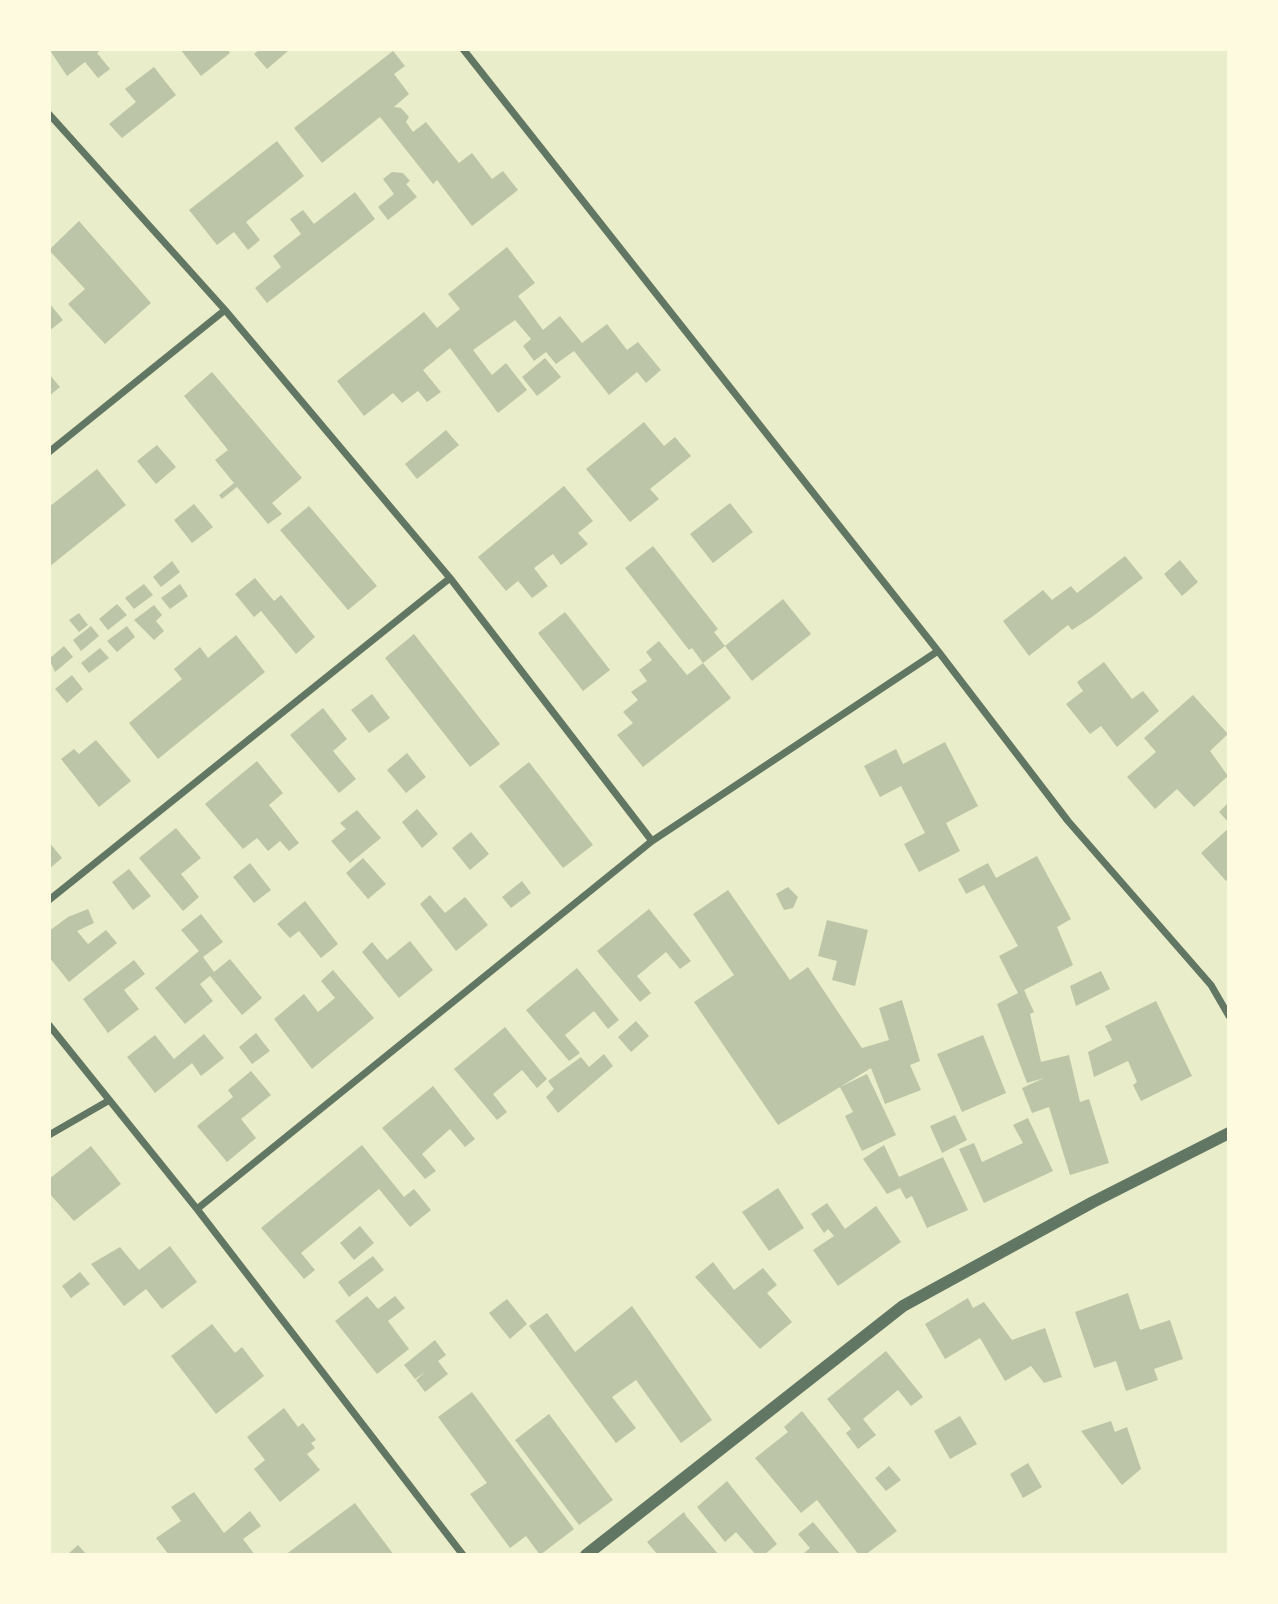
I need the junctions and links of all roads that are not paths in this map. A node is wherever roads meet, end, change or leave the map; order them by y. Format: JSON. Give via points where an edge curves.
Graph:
{"nodes":[{"id":1,"x":463,"y":49,"type":"edge"},
{"id":2,"x":49,"y":114,"type":"edge"},
{"id":3,"x":225,"y":310,"type":"junction"},
{"id":4,"x":49,"y":452,"type":"edge"},
{"id":5,"x":450,"y":578,"type":"junction"},
{"id":6,"x":938,"y":651,"type":"junction"},
{"id":7,"x":652,"y":841,"type":"junction"},
{"id":8,"x":49,"y":900,"type":"edge"},
{"id":9,"x":1229,"y":1016,"type":"edge"},
{"id":10,"x":49,"y":1025,"type":"edge"},
{"id":11,"x":108,"y":1101,"type":"junction"},
{"id":12,"x":1229,"y":1133,"type":"edge"},
{"id":13,"x":49,"y":1135,"type":"edge"},
{"id":14,"x":197,"y":1209,"type":"junction"},
{"id":15,"x":463,"y":1555,"type":"edge"},
{"id":16,"x":586,"y":1555,"type":"edge"}],
"edges":[{"from":1,"to":6,"type":"street"},
{"from":2,"to":3,"type":"street"},
{"from":3,"to":4,"type":"street"},
{"from":3,"to":5,"type":"street"},
{"from":5,"to":7,"type":"street"},
{"from":5,"to":8,"type":"street"},
{"from":6,"to":7,"type":"street"},
{"from":6,"to":9,"type":"street","via":[[1068,821],[1212,985]]},
{"from":7,"to":14,"type":"street"},
{"from":10,"to":11,"type":"street"},
{"from":11,"to":13,"type":"street"},
{"from":11,"to":14,"type":"street"},
{"from":12,"to":16,"type":"street","via":[[903,1306]]},
{"from":14,"to":15,"type":"street"}]}
